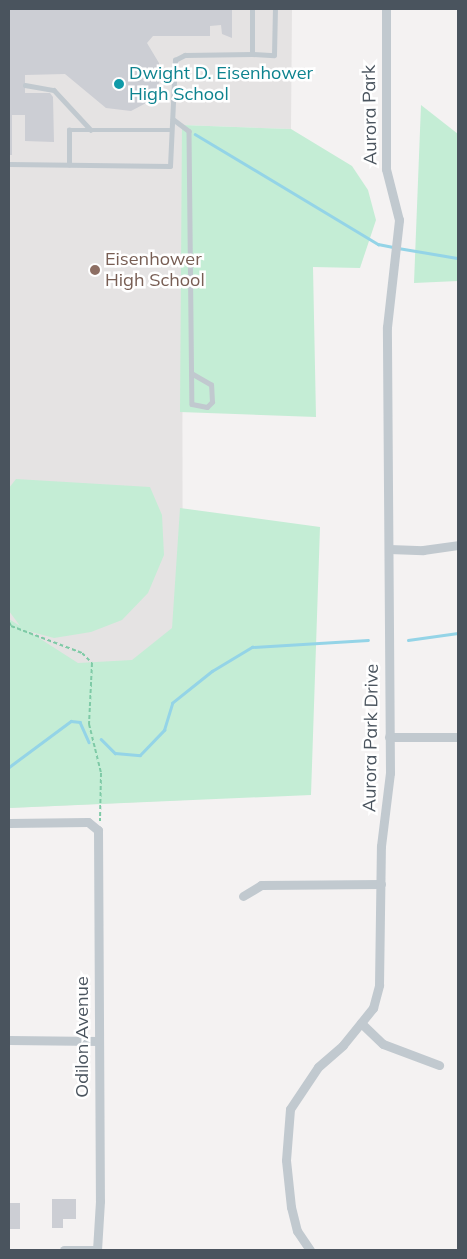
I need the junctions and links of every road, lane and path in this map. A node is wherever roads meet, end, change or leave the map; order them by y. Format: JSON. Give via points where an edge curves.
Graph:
{"nodes":[{"id":1,"x":252,"y":9,"type":"edge"},
{"id":2,"x":275,"y":9,"type":"edge"},
{"id":3,"x":386,"y":9,"type":"edge"},
{"id":4,"x":252,"y":54,"type":"junction"},
{"id":5,"x":25,"y":85,"type":"dead end"},
{"id":6,"x":173,"y":119,"type":"junction"},
{"id":7,"x":91,"y":130,"type":"junction"},
{"id":8,"x":170,"y":130,"type":"junction"},
{"id":9,"x":9,"y":164,"type":"edge"},
{"id":10,"x":69,"y":165,"type":"junction"},
{"id":11,"x":399,"y":220,"type":"joint"},
{"id":12,"x":192,"y":374,"type":"junction"},
{"id":13,"x":458,"y":545,"type":"edge"},
{"id":14,"x":389,"y":549,"type":"junction"},
{"id":15,"x":9,"y":622,"type":"edge"},
{"id":16,"x":389,"y":737,"type":"junction"},
{"id":17,"x":458,"y":737,"type":"edge"},
{"id":18,"x":9,"y":823,"type":"edge"},
{"id":19,"x":96,"y":827,"type":"junction"},
{"id":20,"x":381,"y":884,"type":"junction"},
{"id":21,"x":243,"y":896,"type":"dead end"},
{"id":22,"x":361,"y":1023,"type":"junction"},
{"id":23,"x":9,"y":1040,"type":"edge"},
{"id":24,"x":98,"y":1041,"type":"junction"},
{"id":25,"x":439,"y":1065,"type":"dead end"},
{"id":26,"x":64,"y":1250,"type":"edge"},
{"id":27,"x":97,"y":1250,"type":"edge"},
{"id":28,"x":310,"y":1250,"type":"edge"}],
"edges":[{"from":1,"to":4,"type":"lane"},
{"from":2,"to":4,"type":"lane","via":[[274,55]]},
{"from":3,"to":11,"type":"street","name":"Aurora Park","via":[[386,169]]},
{"from":4,"to":6,"type":"lane","via":[[185,55],[175,60]]},
{"from":5,"to":7,"type":"lane","via":[[54,90]]},
{"from":6,"to":8,"type":"lane"},
{"from":6,"to":12,"type":"lane","via":[[189,131]]},
{"from":7,"to":8,"type":"lane"},
{"from":7,"to":10,"type":"lane","via":[[69,130]]},
{"from":8,"to":10,"type":"lane","via":[[170,166]]},
{"from":9,"to":10,"type":"lane"},
{"from":11,"to":14,"type":"street","name":"Aurora Park Drive","via":[[387,327]]},
{"from":12,"to":12,"type":"lane","via":[[192,404],[207,407],[212,402],[211,386]]},
{"from":13,"to":14,"type":"street","via":[[423,550]]},
{"from":14,"to":16,"type":"street","name":"Aurora Park Drive"},
{"from":15,"to":19,"type":"path","via":[[11,626],[82,653],[92,663],[89,724],[101,773]]},
{"from":16,"to":17,"type":"street"},
{"from":16,"to":20,"type":"street","name":"Aurora Park Drive","via":[[390,789],[381,846]]},
{"from":18,"to":19,"type":"street"},
{"from":19,"to":24,"type":"street","name":"Odilon Avenue"},
{"from":20,"to":21,"type":"street","via":[[261,885]]},
{"from":20,"to":22,"type":"street","name":"Aurora Park Drive","via":[[379,985],[374,1008]]},
{"from":22,"to":25,"type":"street","via":[[383,1044]]},
{"from":22,"to":28,"type":"street","name":"Aurora Park Drive","via":[[318,1067],[290,1109],[286,1160],[290,1198],[297,1231]]},
{"from":23,"to":24,"type":"street"},
{"from":24,"to":27,"type":"street","name":"Odilon Avenue","via":[[100,1201]]},
{"from":26,"to":27,"type":"street"}]}
